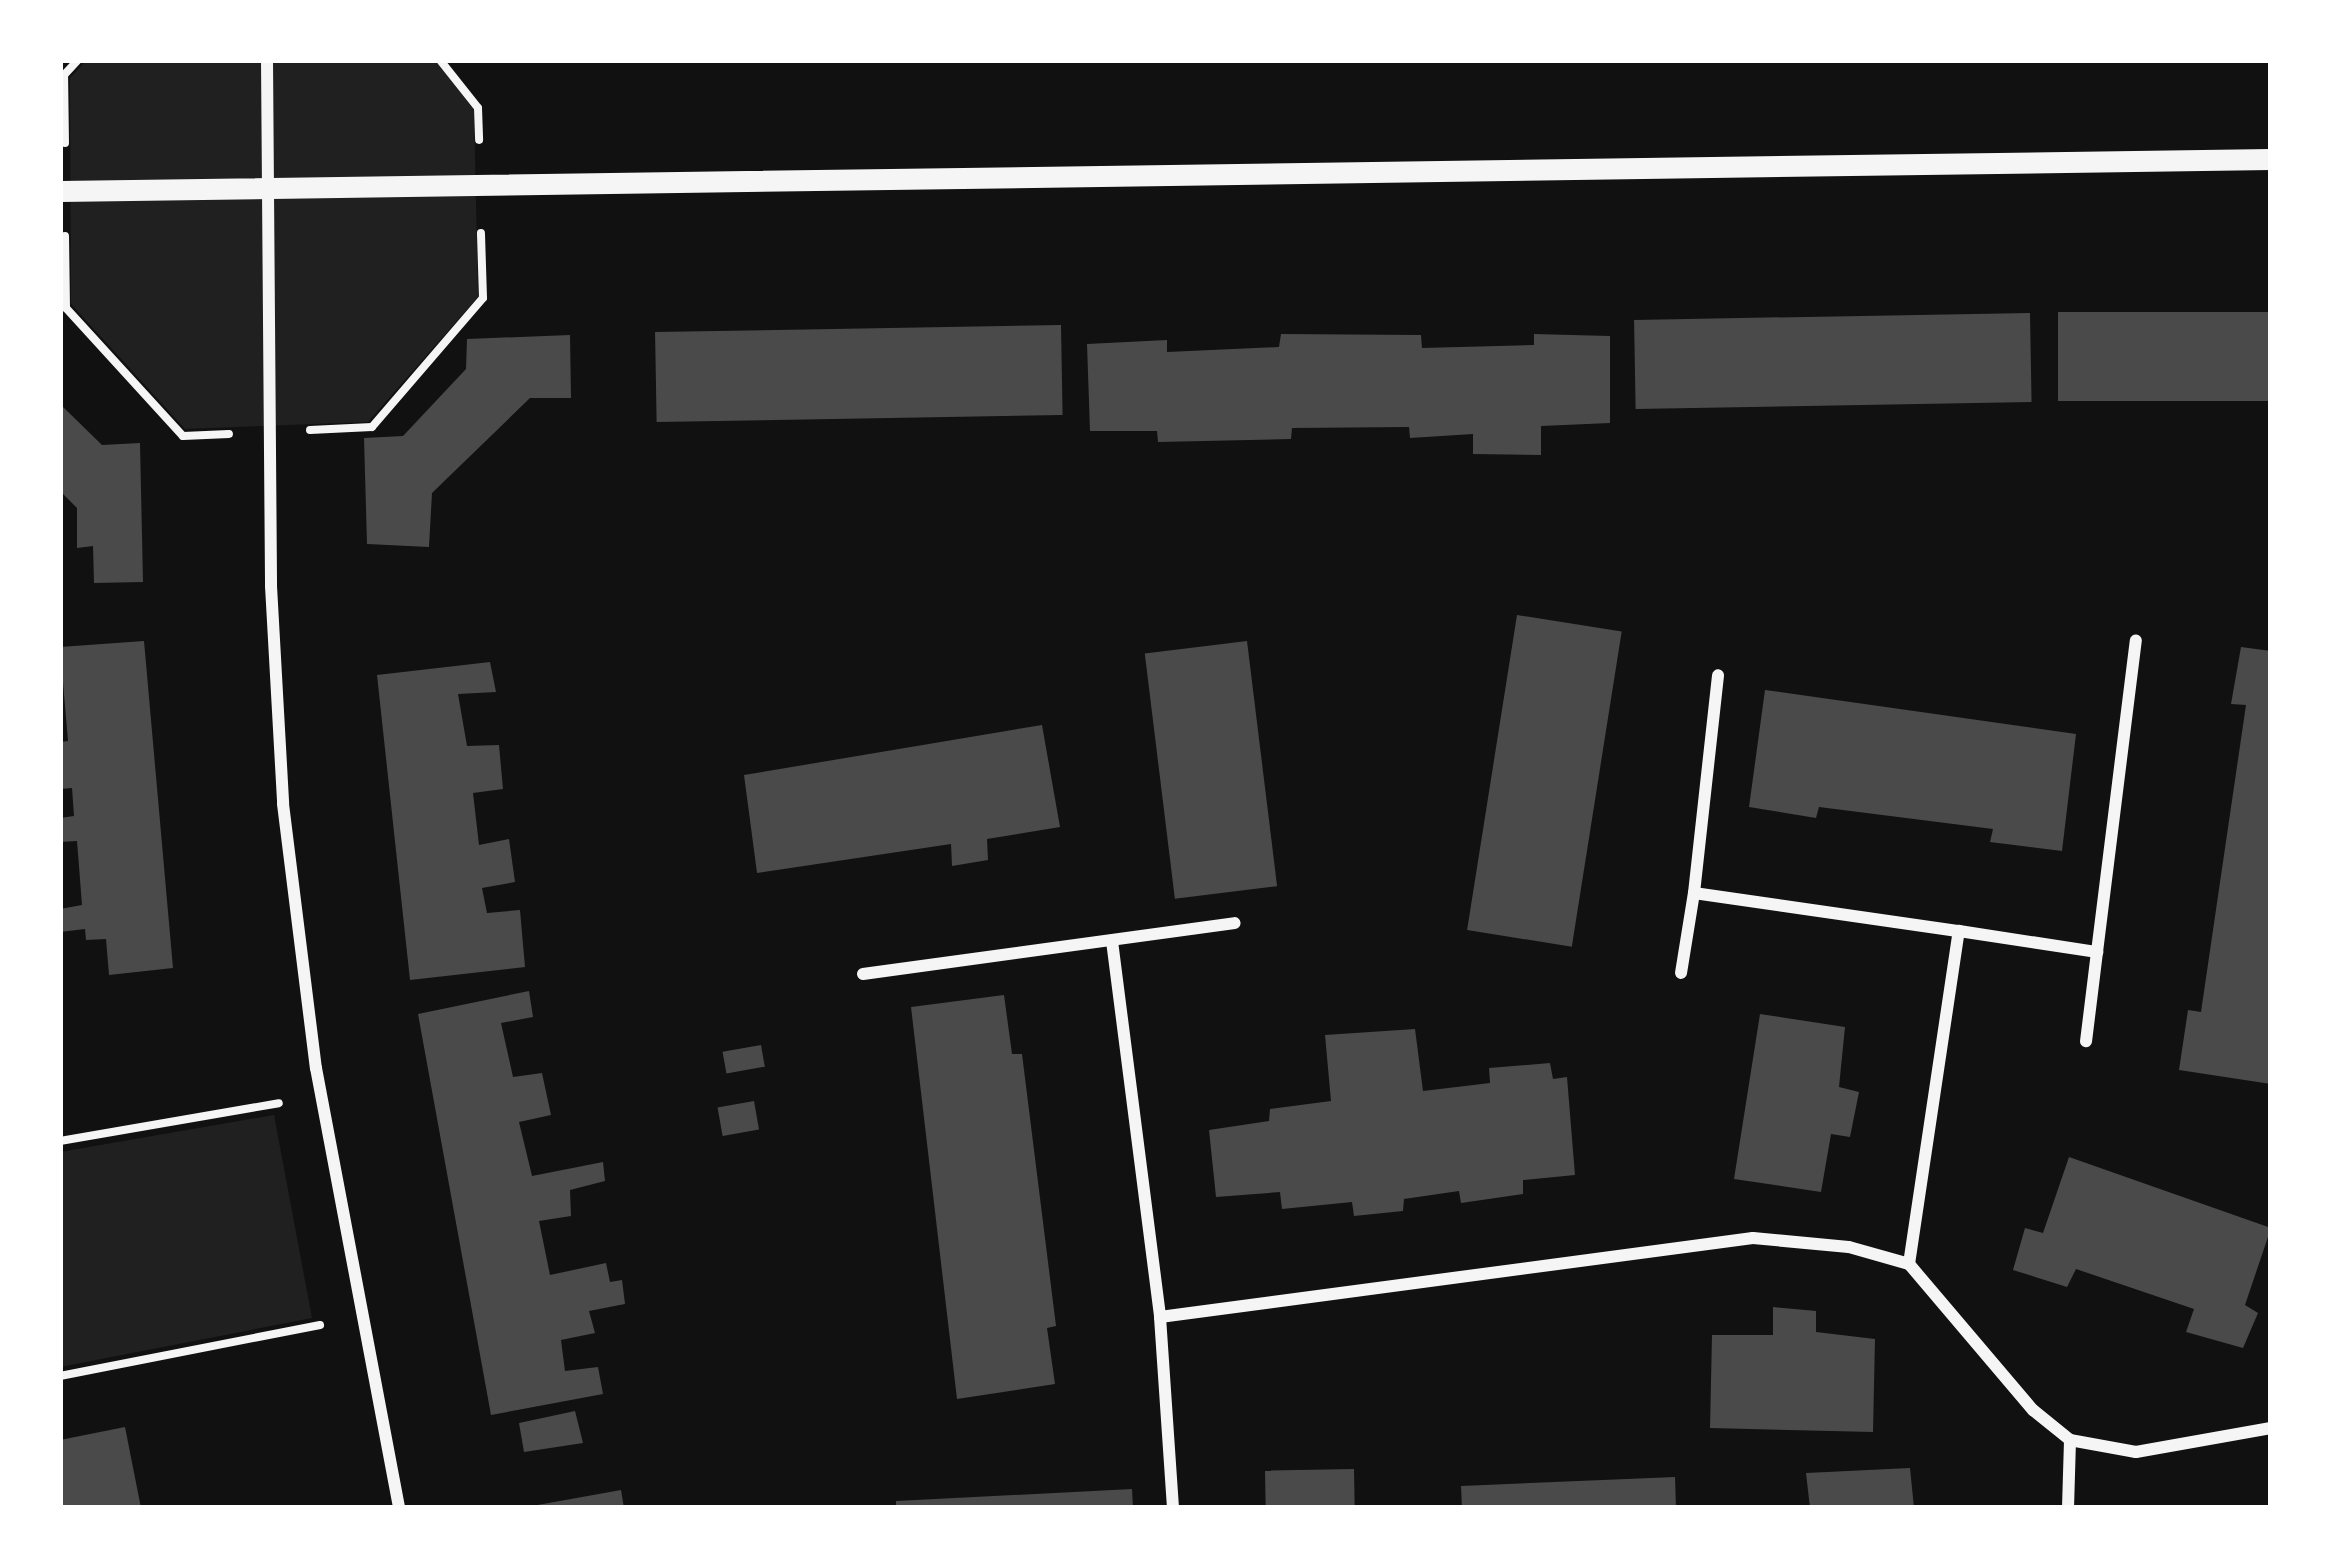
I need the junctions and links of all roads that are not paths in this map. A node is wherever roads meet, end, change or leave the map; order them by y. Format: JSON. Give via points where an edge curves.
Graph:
{"nodes":[{"id":1,"x":267,"y":60,"type":"edge"},
{"id":2,"x":2271,"y":159,"type":"edge"},
{"id":3,"x":267,"y":187,"type":"junction"},
{"id":4,"x":62,"y":191,"type":"edge"},
{"id":5,"x":2136,"y":640,"type":"dead end"},
{"id":6,"x":1718,"y":675,"type":"dead end"},
{"id":7,"x":1694,"y":893,"type":"junction"},
{"id":8,"x":1235,"y":923,"type":"dead end"},
{"id":9,"x":1959,"y":931,"type":"junction"},
{"id":10,"x":1112,"y":941,"type":"junction"},
{"id":11,"x":2097,"y":952,"type":"junction"},
{"id":12,"x":1681,"y":973,"type":"dead end"},
{"id":13,"x":863,"y":974,"type":"dead end"},
{"id":14,"x":2086,"y":1041,"type":"dead end"},
{"id":15,"x":1909,"y":1264,"type":"junction"},
{"id":16,"x":1160,"y":1317,"type":"junction"},
{"id":17,"x":2271,"y":1428,"type":"edge"},
{"id":18,"x":2070,"y":1440,"type":"junction"},
{"id":19,"x":399,"y":1508,"type":"edge"},
{"id":20,"x":1173,"y":1508,"type":"edge"},
{"id":21,"x":2068,"y":1508,"type":"edge"}],
"edges":[{"from":1,"to":3,"type":"street"},
{"from":2,"to":3,"type":"street"},
{"from":3,"to":4,"type":"street"},
{"from":3,"to":19,"type":"street","via":[[274,693],[322,1096]]},
{"from":5,"to":11,"type":"street"},
{"from":6,"to":7,"type":"street"},
{"from":7,"to":9,"type":"street"},
{"from":7,"to":12,"type":"street"},
{"from":8,"to":10,"type":"street"},
{"from":9,"to":11,"type":"street"},
{"from":9,"to":15,"type":"street"},
{"from":10,"to":13,"type":"street"},
{"from":10,"to":16,"type":"street"},
{"from":11,"to":14,"type":"street"},
{"from":15,"to":16,"type":"street","via":[[1849,1247],[1753,1238]]},
{"from":15,"to":18,"type":"street","via":[[2033,1410]]},
{"from":16,"to":20,"type":"street"},
{"from":17,"to":18,"type":"street","via":[[2136,1452]]},
{"from":18,"to":21,"type":"street"}]}
